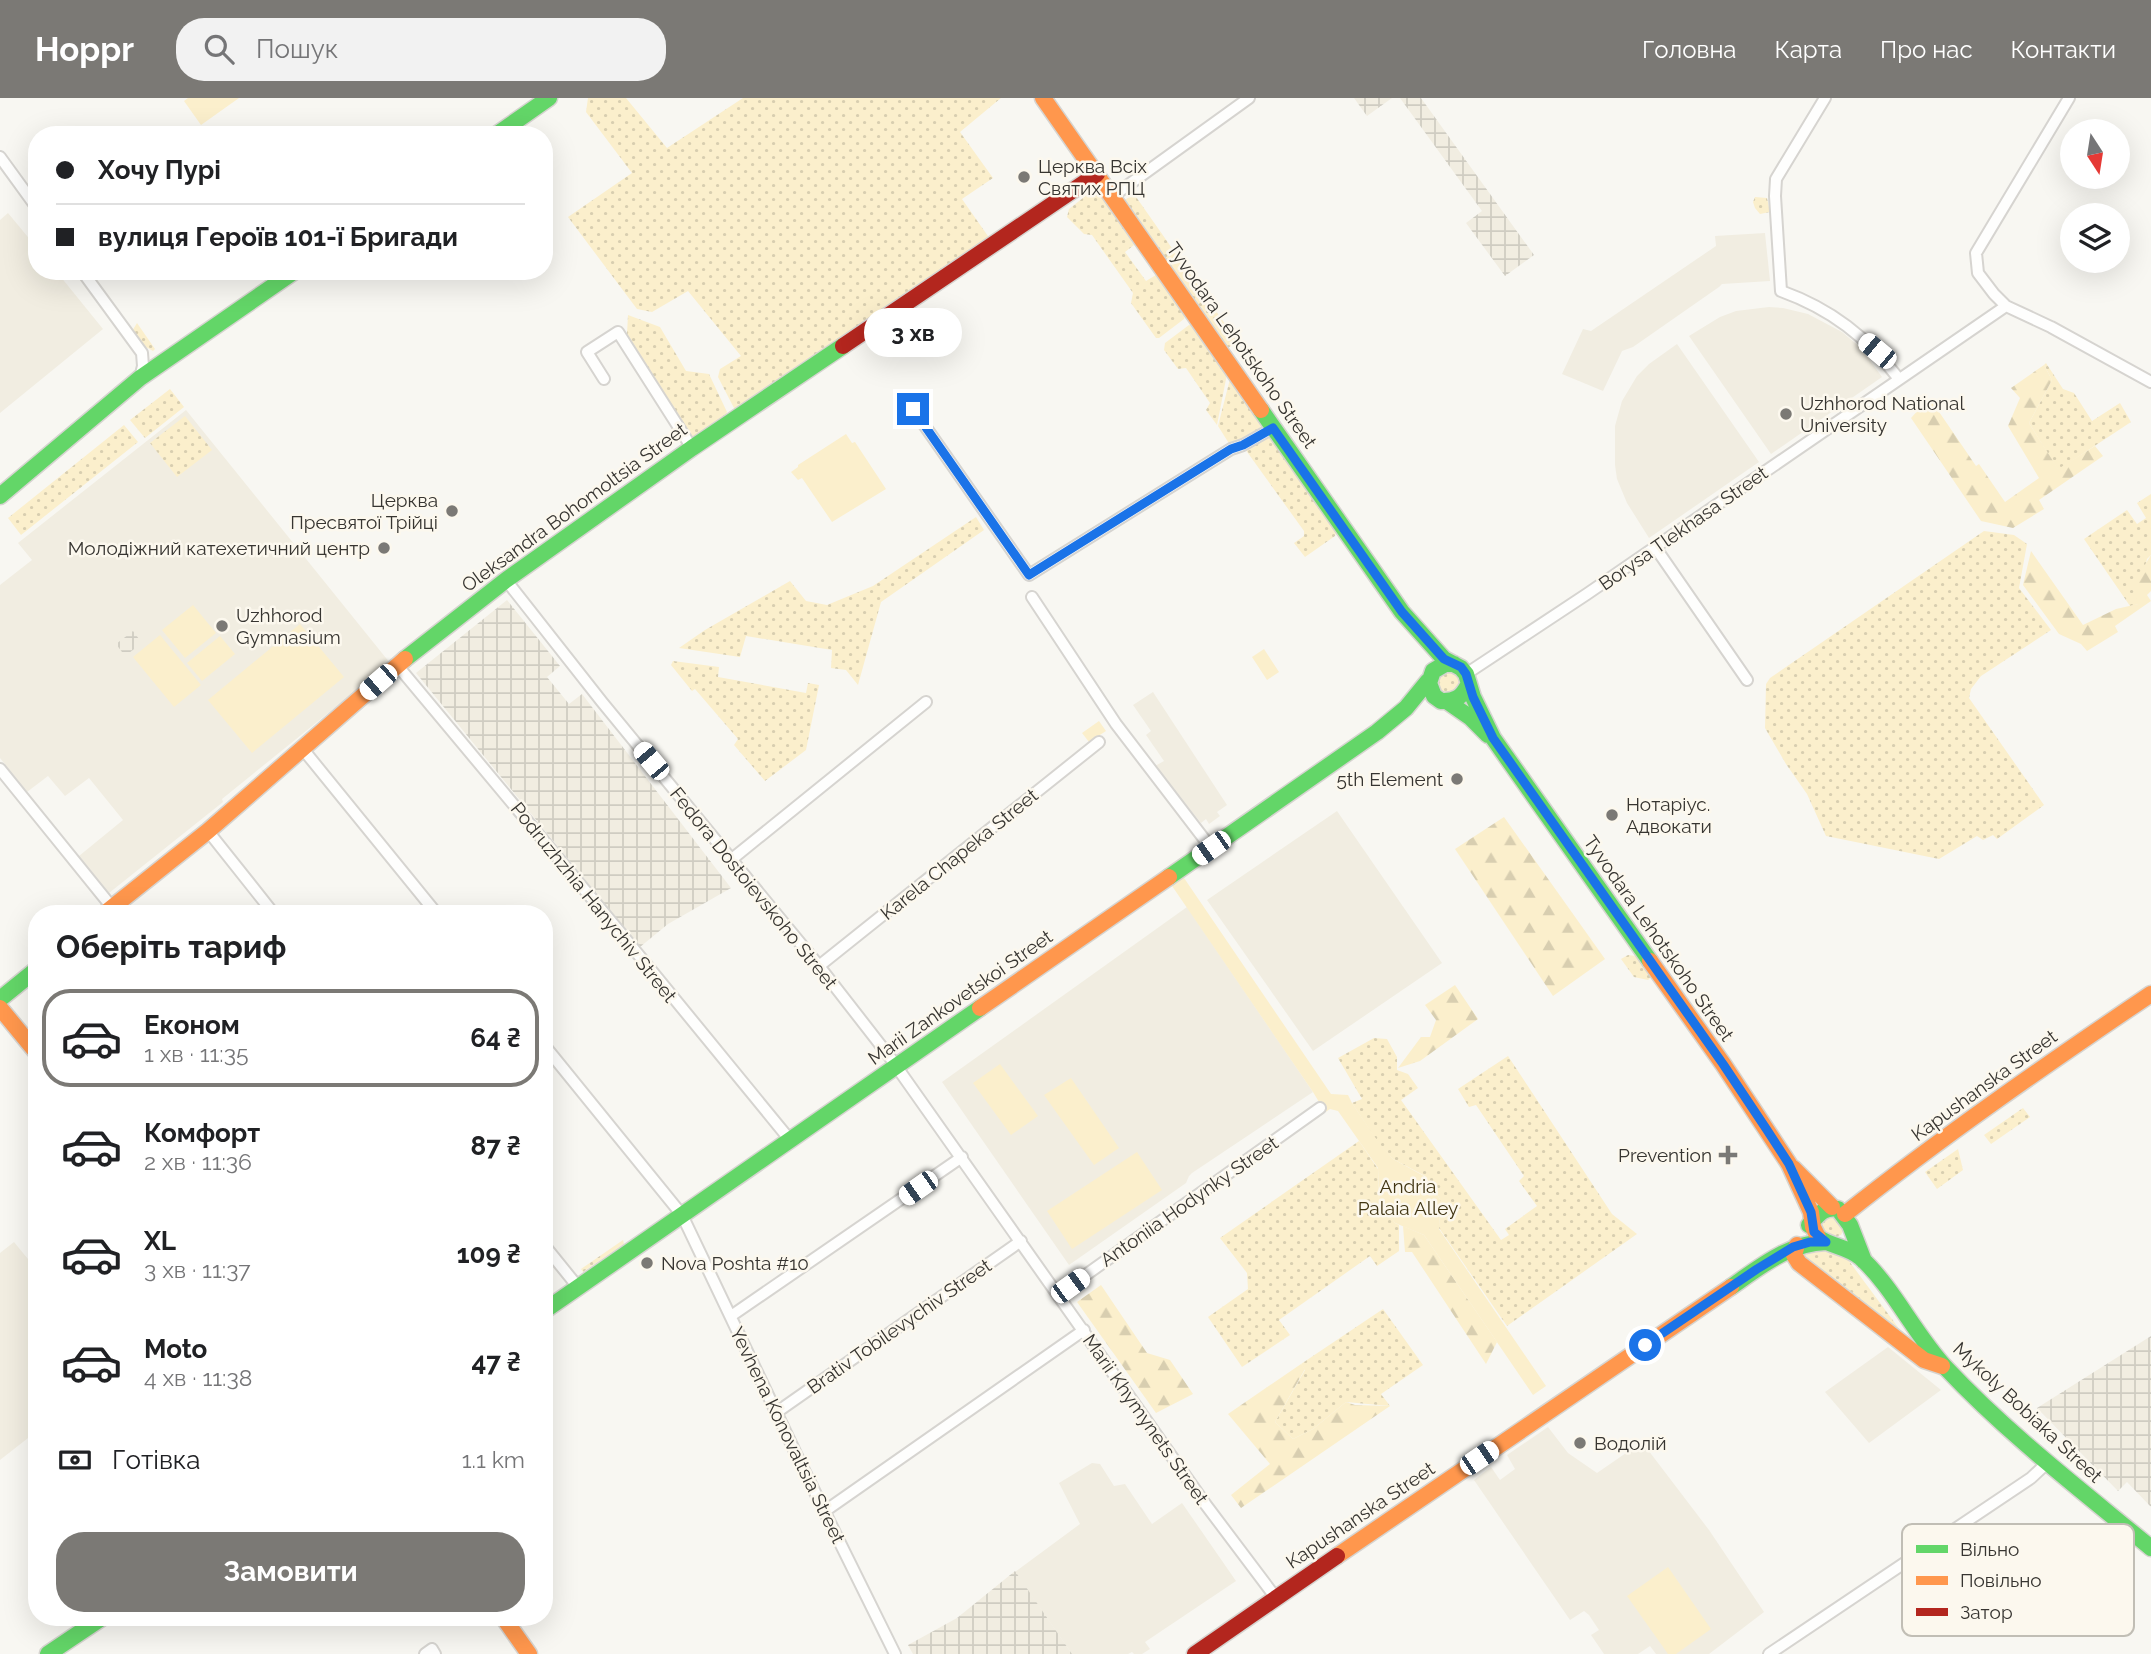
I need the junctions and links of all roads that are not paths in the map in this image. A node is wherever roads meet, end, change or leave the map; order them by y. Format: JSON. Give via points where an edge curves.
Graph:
{"nodes":[{"id":1,"x":550,"y":98,"type":"edge"},
{"id":2,"x":1043,"y":98,"type":"edge"},
{"id":3,"x":1248,"y":98,"type":"edge"},
{"id":4,"x":1825,"y":98,"type":"edge"},
{"id":5,"x":2069,"y":98,"type":"edge"},
{"id":6,"x":509,"y":126,"type":"edge"},
{"id":7,"x":0,"y":157,"type":"edge"},
{"id":8,"x":1097,"y":174,"type":"junction"},
{"id":9,"x":28,"y":196,"type":"edge"},
{"id":10,"x":1113,"y":196,"type":"junction"},
{"id":11,"x":89,"y":280,"type":"edge"},
{"id":12,"x":282,"y":280,"type":"edge"},
{"id":13,"x":2006,"y":306,"type":"junction"},
{"id":14,"x":142,"y":353,"type":"junction"},
{"id":15,"x":165,"y":360,"type":"junction"},
{"id":16,"x":140,"y":378,"type":"junction"},
{"id":17,"x":2150,"y":378,"type":"edge"},
{"id":18,"x":604,"y":379,"type":"dead end"},
{"id":19,"x":1899,"y":379,"type":"junction"},
{"id":20,"x":913,"y":409,"type":"dead end"},
{"id":21,"x":1273,"y":428,"type":"junction"},
{"id":22,"x":692,"y":448,"type":"junction"},
{"id":23,"x":2,"y":491,"type":"edge"},
{"id":24,"x":1655,"y":547,"type":"junction"},
{"id":25,"x":506,"y":580,"type":"junction"},
{"id":26,"x":1032,"y":597,"type":"dead end"},
{"id":27,"x":1406,"y":616,"type":"junction"},
{"id":28,"x":397,"y":665,"type":"junction"},
{"id":29,"x":1462,"y":674,"type":"junction"},
{"id":30,"x":1429,"y":679,"type":"junction"},
{"id":31,"x":1747,"y":680,"type":"dead end"},
{"id":32,"x":1445,"y":701,"type":"junction"},
{"id":33,"x":926,"y":702,"type":"dead end"},
{"id":34,"x":1398,"y":717,"type":"junction"},
{"id":35,"x":1493,"y":738,"type":"junction"},
{"id":36,"x":1099,"y":742,"type":"dead end"},
{"id":37,"x":302,"y":748,"type":"junction"},
{"id":38,"x":0,"y":769,"type":"edge"},
{"id":39,"x":208,"y":831,"type":"junction"},
{"id":40,"x":1211,"y":848,"type":"junction"},
{"id":41,"x":732,"y":859,"type":"junction"},
{"id":42,"x":106,"y":905,"type":"edge"},
{"id":43,"x":119,"y":905,"type":"edge"},
{"id":44,"x":267,"y":905,"type":"edge"},
{"id":45,"x":429,"y":905,"type":"edge"},
{"id":46,"x":819,"y":966,"type":"junction"},
{"id":47,"x":28,"y":976,"type":"edge"},
{"id":48,"x":2151,"y":994,"type":"edge"},
{"id":49,"x":0,"y":999,"type":"edge"},
{"id":50,"x":0,"y":1008,"type":"edge"},
{"id":51,"x":28,"y":1042,"type":"edge"},
{"id":52,"x":553,"y":1056,"type":"edge"},
{"id":53,"x":896,"y":1067,"type":"junction"},
{"id":54,"x":1320,"y":1108,"type":"dead end"},
{"id":55,"x":790,"y":1140,"type":"junction"},
{"id":56,"x":962,"y":1157,"type":"junction"},
{"id":57,"x":1789,"y":1164,"type":"junction"},
{"id":58,"x":682,"y":1215,"type":"junction"},
{"id":59,"x":1842,"y":1215,"type":"junction"},
{"id":60,"x":1814,"y":1219,"type":"junction"},
{"id":61,"x":1021,"y":1241,"type":"junction"},
{"id":62,"x":1829,"y":1243,"type":"junction"},
{"id":63,"x":1797,"y":1245,"type":"junction"},
{"id":64,"x":553,"y":1256,"type":"edge"},
{"id":65,"x":1864,"y":1261,"type":"junction"},
{"id":66,"x":1799,"y":1263,"type":"junction"},
{"id":67,"x":1757,"y":1269,"type":"junction"},
{"id":68,"x":578,"y":1287,"type":"junction"},
{"id":69,"x":1059,"y":1294,"type":"junction"},
{"id":70,"x":553,"y":1305,"type":"edge"},
{"id":71,"x":731,"y":1316,"type":"junction"},
{"id":72,"x":1084,"y":1330,"type":"junction"},
{"id":73,"x":1945,"y":1366,"type":"junction"},
{"id":74,"x":777,"y":1412,"type":"junction"},
{"id":75,"x":2047,"y":1463,"type":"junction"},
{"id":76,"x":825,"y":1511,"type":"junction"},
{"id":77,"x":1963,"y":1524,"type":"edge"},
{"id":78,"x":2122,"y":1524,"type":"edge"},
{"id":79,"x":2134,"y":1534,"type":"edge"},
{"id":80,"x":2151,"y":1548,"type":"edge"},
{"id":81,"x":1902,"y":1565,"type":"edge"},
{"id":82,"x":1276,"y":1598,"type":"junction"},
{"id":83,"x":90,"y":1626,"type":"edge"},
{"id":84,"x":509,"y":1626,"type":"edge"},
{"id":85,"x":48,"y":1654,"type":"edge"},
{"id":86,"x":529,"y":1654,"type":"edge"},
{"id":87,"x":895,"y":1654,"type":"edge"},
{"id":88,"x":1195,"y":1654,"type":"edge"},
{"id":89,"x":1769,"y":1654,"type":"edge"}],
"edges":[{"from":1,"to":6,"type":"street"},
{"from":2,"to":8,"type":"street","name":"Tyvodara Lehotskoho Street"},
{"from":3,"to":10,"type":"street"},
{"from":4,"to":19,"type":"street","via":[[1776,179],[1781,291],[1838,319],[1877,351]]},
{"from":5,"to":13,"type":"street","via":[[1976,253],[1978,273]]},
{"from":7,"to":9,"type":"street"},
{"from":8,"to":10,"type":"street","name":"Tyvodara Lehotskoho Street"},
{"from":8,"to":22,"type":"street","name":"Oleksandra Bohomoltsia Street"},
{"from":10,"to":21,"type":"street","name":"Tyvodara Lehotskoho Street"},
{"from":11,"to":14,"type":"street"},
{"from":12,"to":15,"type":"street"},
{"from":13,"to":17,"type":"street"},
{"from":13,"to":19,"type":"street","name":"Borysa Tlekhasa Street"},
{"from":14,"to":15,"type":"street"},
{"from":14,"to":16,"type":"street"},
{"from":15,"to":16,"type":"street"},
{"from":16,"to":23,"type":"street"},
{"from":18,"to":22,"type":"street","via":[[587,352],[618,332]]},
{"from":19,"to":24,"type":"street","name":"Borysa Tlekhasa Street"},
{"from":20,"to":21,"type":"street","via":[[1029,575],[1231,449]]},
{"from":21,"to":27,"type":"street","name":"Tyvodara Lehotskoho Street"},
{"from":22,"to":25,"type":"street","name":"Oleksandra Bohomoltsia Street"},
{"from":24,"to":29,"type":"street","name":"Borysa Tlekhasa Street"},
{"from":24,"to":31,"type":"street"},
{"from":25,"to":28,"type":"street","name":"Oleksandra Bohomoltsia Street"},
{"from":25,"to":41,"type":"street","name":"Fedora Dostoievskoho Street"},
{"from":26,"to":40,"type":"street","via":[[1116,724]]},
{"from":27,"to":29,"type":"street","name":"Tyvodara Lehotskoho Street"},
{"from":27,"to":30,"type":"street","name":"Tyvodara Lehotskoho Street","via":[[1425,656]]},
{"from":28,"to":37,"type":"street","name":"Oleksandra Bohomoltsia Street"},
{"from":28,"to":55,"type":"street","name":"Podruzhzhia Hanychiv Street"},
{"from":29,"to":30,"type":"street","via":[[1441,664]]},
{"from":29,"to":32,"type":"street","via":[[1461,697]]},
{"from":29,"to":35,"type":"street","name":"Tyvodara Lehotskoho Street"},
{"from":30,"to":32,"type":"street","via":[[1431,692]]},
{"from":30,"to":34,"type":"street","name":"Marii Zankovetskoi Street"},
{"from":32,"to":34,"type":"street","name":"Marii Zankovetskoi Street"},
{"from":32,"to":35,"type":"street","name":"Tyvodara Lehotskoho Street"},
{"from":33,"to":41,"type":"street"},
{"from":34,"to":40,"type":"street","name":"Marii Zankovetskoi Street"},
{"from":35,"to":57,"type":"street","name":"Tyvodara Lehotskoho Street"},
{"from":36,"to":46,"type":"street","name":"Karela Chapeka Street"},
{"from":37,"to":39,"type":"street","name":"Oleksandra Bohomoltsia Street"},
{"from":37,"to":45,"type":"street"},
{"from":38,"to":42,"type":"street"},
{"from":39,"to":43,"type":"street","name":"Oleksandra Bohomoltsia Street"},
{"from":39,"to":44,"type":"street"},
{"from":40,"to":53,"type":"street","name":"Marii Zankovetskoi Street"},
{"from":41,"to":46,"type":"street","name":"Fedora Dostoievskoho Street"},
{"from":46,"to":53,"type":"street","name":"Fedora Dostoievskoho Street"},
{"from":47,"to":49,"type":"street"},
{"from":48,"to":59,"type":"street","name":"Kapushanska Street"},
{"from":50,"to":51,"type":"street"},
{"from":52,"to":58,"type":"street","name":"Yevhena Konovaltsia Street"},
{"from":53,"to":55,"type":"street","name":"Marii Zankovetskoi Street"},
{"from":53,"to":56,"type":"street","name":"Marii Khymynets Street"},
{"from":54,"to":69,"type":"street","name":"Antoniia Hodynky Street"},
{"from":55,"to":58,"type":"street","name":"Marii Zankovetskoi Street"},
{"from":56,"to":61,"type":"street","name":"Marii Khymynets Street"},
{"from":56,"to":71,"type":"street"},
{"from":57,"to":59,"type":"street","name":"Tyvodara Lehotskoho Street"},
{"from":57,"to":60,"type":"street","name":"Tyvodara Lehotskoho Street"},
{"from":58,"to":68,"type":"street","name":"Marii Zankovetskoi Street"},
{"from":58,"to":71,"type":"street","name":"Yevhena Konovaltsia Street"},
{"from":59,"to":60,"type":"street","via":[[1821,1210]]},
{"from":59,"to":62,"type":"street","via":[[1847,1234]]},
{"from":59,"to":65,"type":"street","name":"Mykoly Bobiaka Street"},
{"from":60,"to":62,"type":"street","via":[[1814,1232]]},
{"from":60,"to":67,"type":"street","name":"Kapushanska Street"},
{"from":61,"to":69,"type":"street","name":"Marii Khymynets Street"},
{"from":61,"to":74,"type":"street","name":"Brativ Tobilevychiv Street"},
{"from":62,"to":63,"type":"street","name":"Kapushanska Street"},
{"from":62,"to":65,"type":"street","name":"Mykoly Bobiaka Street","via":[[1843,1246]]},
{"from":63,"to":66,"type":"street","via":[[1794,1255]]},
{"from":63,"to":67,"type":"street","name":"Kapushanska Street"},
{"from":64,"to":68,"type":"street"},
{"from":65,"to":73,"type":"street","name":"Mykoly Bobiaka Street"},
{"from":66,"to":67,"type":"street","via":[[1779,1262]]},
{"from":66,"to":73,"type":"street","via":[[1924,1360]]},
{"from":67,"to":82,"type":"street","name":"Kapushanska Street"},
{"from":68,"to":70,"type":"street","name":"Marii Zankovetskoi Street"},
{"from":69,"to":72,"type":"street","name":"Marii Khymynets Street"},
{"from":71,"to":74,"type":"street","name":"Yevhena Konovaltsia Street"},
{"from":72,"to":76,"type":"street"},
{"from":72,"to":82,"type":"street","name":"Marii Khymynets Street"},
{"from":73,"to":75,"type":"street","name":"Mykoly Bobiaka Street"},
{"from":74,"to":76,"type":"street","name":"Yevhena Konovaltsia Street"},
{"from":75,"to":77,"type":"street"},
{"from":75,"to":78,"type":"street","name":"Mykoly Bobiaka Street"},
{"from":76,"to":87,"type":"street","name":"Yevhena Konovaltsia Street"},
{"from":79,"to":80,"type":"street","name":"Mykoly Bobiaka Street"},
{"from":81,"to":89,"type":"street"},
{"from":82,"to":88,"type":"street","name":"Kapushanska Street"},
{"from":83,"to":85,"type":"street"},
{"from":84,"to":86,"type":"street"}]}
